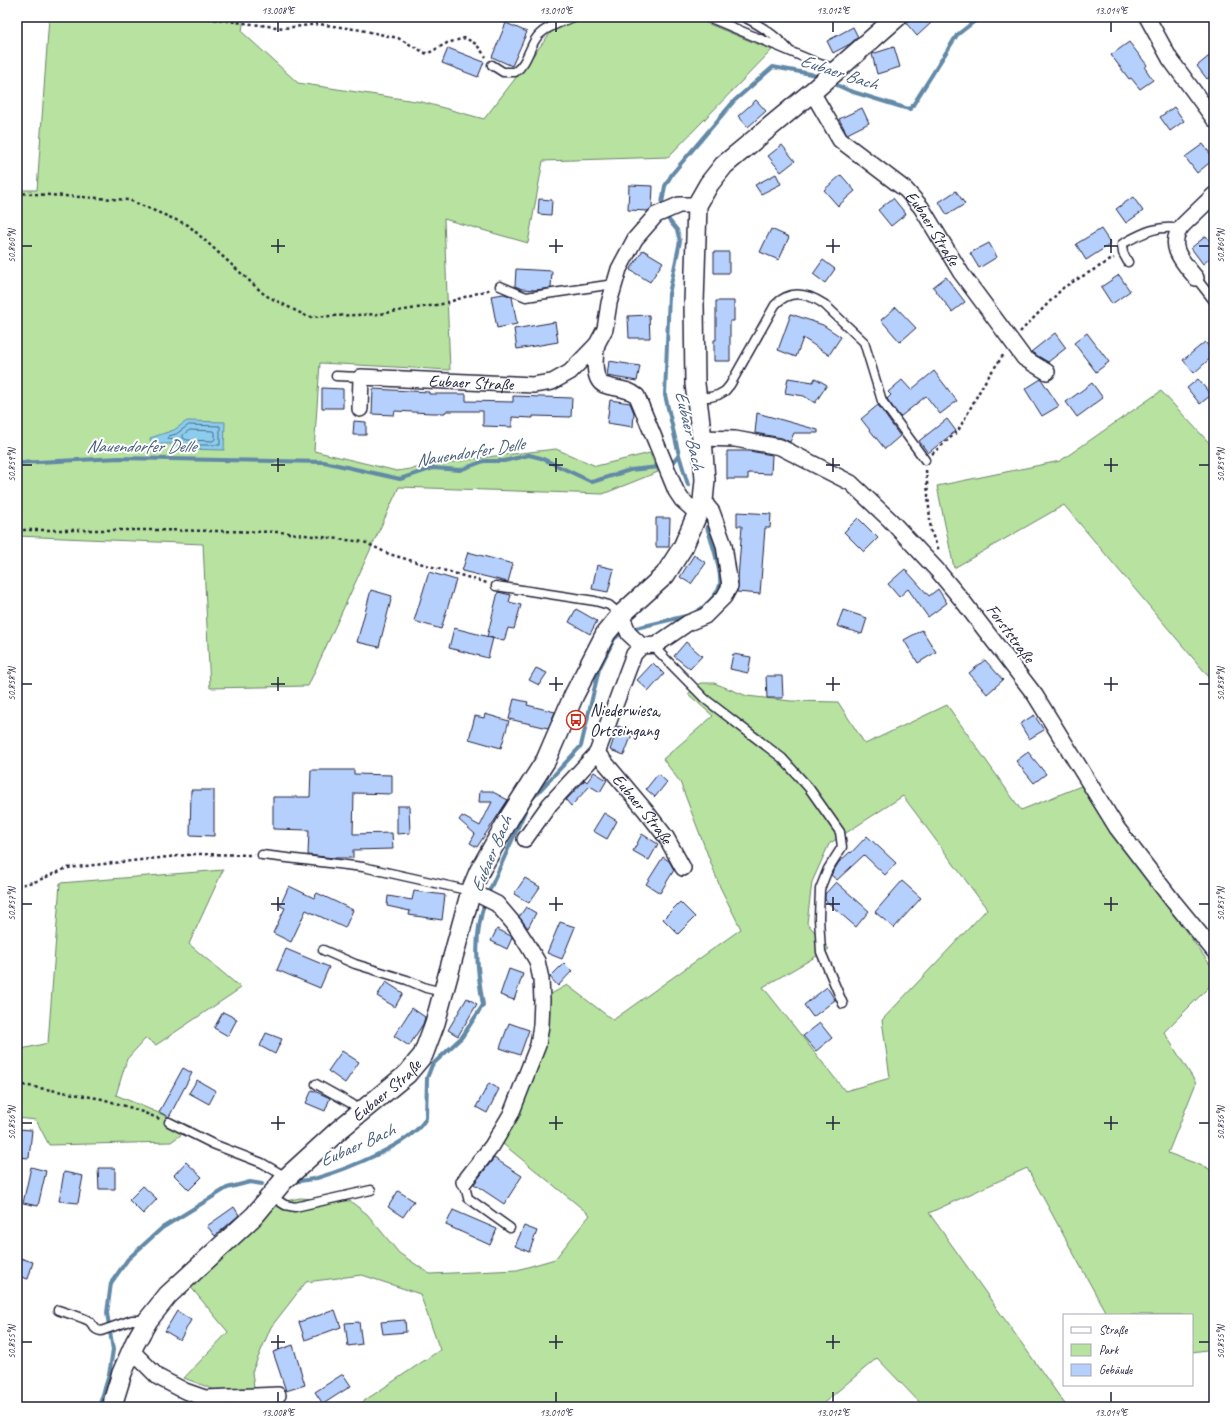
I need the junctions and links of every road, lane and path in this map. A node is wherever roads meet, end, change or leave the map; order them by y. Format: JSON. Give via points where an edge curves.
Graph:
{"nodes":[{"id":1,"x":196,"y":17,"type":"edge"},
{"id":2,"x":572,"y":17,"type":"edge"},
{"id":3,"x":708,"y":17,"type":"edge"},
{"id":4,"x":744,"y":17,"type":"edge"},
{"id":5,"x":897,"y":17,"type":"edge"},
{"id":6,"x":1147,"y":17,"type":"edge"},
{"id":7,"x":790,"y":51,"type":"junction"},
{"id":8,"x":492,"y":65,"type":"joint"},
{"id":9,"x":826,"y":80,"type":"junction"},
{"id":10,"x":1214,"y":118,"type":"edge"},
{"id":11,"x":17,"y":193,"type":"edge"},
{"id":12,"x":1214,"y":195,"type":"edge"},
{"id":13,"x":697,"y":205,"type":"junction"},
{"id":14,"x":1180,"y":229,"type":"junction"},
{"id":15,"x":1128,"y":262,"type":"dead end"},
{"id":16,"x":1196,"y":278,"type":"joint"},
{"id":17,"x":614,"y":284,"type":"junction"},
{"id":18,"x":500,"y":286,"type":"joint"},
{"id":19,"x":1214,"y":301,"type":"edge"},
{"id":20,"x":597,"y":344,"type":"junction"},
{"id":21,"x":1047,"y":372,"type":"dead end"},
{"id":22,"x":336,"y":376,"type":"dead end"},
{"id":23,"x":361,"y":377,"type":"junction"},
{"id":24,"x":697,"y":397,"type":"junction"},
{"id":25,"x":360,"y":409,"type":"dead end"},
{"id":26,"x":702,"y":438,"type":"junction"},
{"id":27,"x":925,"y":460,"type":"joint"},
{"id":28,"x":701,"y":507,"type":"junction"},
{"id":29,"x":17,"y":530,"type":"edge"},
{"id":30,"x":937,"y":570,"type":"junction"},
{"id":31,"x":496,"y":586,"type":"joint"},
{"id":32,"x":625,"y":625,"type":"junction"},
{"id":33,"x":647,"y":646,"type":"junction"},
{"id":34,"x":597,"y":753,"type":"junction"},
{"id":35,"x":525,"y":839,"type":"dead end"},
{"id":36,"x":262,"y":855,"type":"joint"},
{"id":37,"x":683,"y":868,"type":"dead end"},
{"id":38,"x":17,"y":886,"type":"edge"},
{"id":39,"x":481,"y":896,"type":"junction"},
{"id":40,"x":323,"y":950,"type":"dead end"},
{"id":41,"x":1214,"y":951,"type":"edge"},
{"id":42,"x":443,"y":992,"type":"junction"},
{"id":43,"x":843,"y":1004,"type":"dead end"},
{"id":44,"x":17,"y":1084,"type":"edge"},
{"id":45,"x":316,"y":1084,"type":"dead end"},
{"id":46,"x":361,"y":1112,"type":"junction"},
{"id":47,"x":169,"y":1122,"type":"joint"},
{"id":48,"x":287,"y":1177,"type":"junction"},
{"id":49,"x":464,"y":1182,"type":"joint"},
{"id":50,"x":371,"y":1190,"type":"dead end"},
{"id":51,"x":271,"y":1196,"type":"junction"},
{"id":52,"x":510,"y":1228,"type":"dead end"},
{"id":53,"x":58,"y":1310,"type":"dead end"},
{"id":54,"x":148,"y":1320,"type":"junction"},
{"id":55,"x":131,"y":1350,"type":"junction"},
{"id":56,"x":278,"y":1395,"type":"dead end"},
{"id":57,"x":113,"y":1407,"type":"edge"}],
"edges":[{"from":1,"to":8,"type":"path","via":[[284,28],[319,24],[361,30],[398,38],[427,54],[447,43],[465,38],[476,44]]},
{"from":2,"to":8,"type":"lane","via":[[547,29],[536,38],[524,64],[515,72],[503,72]]},
{"from":3,"to":7,"type":"lane"},
{"from":4,"to":7,"type":"lane","via":[[781,41]]},
{"from":5,"to":9,"type":"street","name":"Eubaer Straße"},
{"from":6,"to":10,"type":"street","via":[[1170,59]]},
{"from":7,"to":9,"type":"lane","via":[[820,64]]},
{"from":9,"to":13,"type":"street","name":"Eubaer Straße","via":[[724,165]]},
{"from":9,"to":21,"type":"street","name":"Eubaer Straße","via":[[840,140],[906,190],[921,207],[962,272],[1024,358]]},
{"from":11,"to":18,"type":"path","via":[[129,200],[188,225],[265,295],[308,317],[379,314],[442,304]]},
{"from":12,"to":14,"type":"street"},
{"from":13,"to":17,"type":"street","name":"Eubaer Straße","via":[[679,205],[656,215],[635,238]]},
{"from":13,"to":24,"type":"street","name":"Eubaer Straße","via":[[694,302]]},
{"from":14,"to":15,"type":"lane","via":[[1163,227],[1144,232],[1122,244]]},
{"from":14,"to":16,"type":"street","via":[[1175,244],[1177,252]]},
{"from":16,"to":19,"type":"lane"},
{"from":17,"to":18,"type":"lane","via":[[526,297]]},
{"from":17,"to":20,"type":"street","name":"Eubaer Straße","via":[[605,329]]},
{"from":20,"to":23,"type":"street","name":"Eubaer Straße","via":[[570,372],[552,382],[533,385]]},
{"from":20,"to":28,"type":"street","name":"Eubaer Straße","via":[[594,358],[599,380],[603,384],[637,396],[676,492],[682,500]]},
{"from":22,"to":23,"type":"lane"},
{"from":23,"to":25,"type":"street"},
{"from":24,"to":26,"type":"street","name":"Eubaer Straße"},
{"from":24,"to":27,"type":"lane","via":[[710,397],[725,391],[736,377],[775,305],[785,297],[804,295],[824,304],[864,342],[882,401]]},
{"from":26,"to":28,"type":"street","name":"Eubaer Straße","via":[[705,480]]},
{"from":26,"to":30,"type":"street","name":"Forststraße","via":[[735,439],[780,447],[851,483]]},
{"from":27,"to":30,"type":"path","via":[[932,532],[938,548]]},
{"from":28,"to":32,"type":"street","name":"Eubaer Straße","via":[[683,547],[665,575]]},
{"from":28,"to":33,"type":"street","name":"Eubaer Straße","via":[[712,512],[724,545],[730,586],[724,597],[705,616],[688,623],[663,640]]},
{"from":29,"to":31,"type":"path","via":[[280,532],[364,542],[390,554]]},
{"from":30,"to":41,"type":"street","name":"Forststraße","via":[[1035,695],[1117,828]]},
{"from":31,"to":32,"type":"lane","via":[[609,605]]},
{"from":32,"to":33,"type":"street"},
{"from":32,"to":39,"type":"street","name":"Eubaer Straße","via":[[606,633],[574,695],[546,760],[479,872]]},
{"from":33,"to":34,"type":"street","name":"Eubaer Straße","via":[[634,654]]},
{"from":33,"to":43,"type":"lane","via":[[705,699],[782,758],[809,788],[840,832],[842,847],[828,869],[820,889],[819,918],[821,952]]},
{"from":34,"to":35,"type":"street","name":"Eubaer Straße","via":[[550,804]]},
{"from":34,"to":37,"type":"street","name":"Eubaer Straße","via":[[666,837]]},
{"from":36,"to":38,"type":"path","via":[[196,854],[67,868],[37,881]]},
{"from":36,"to":39,"type":"lane","via":[[363,866]]},
{"from":39,"to":42,"type":"street","name":"Eubaer Straße"},
{"from":39,"to":49,"type":"street","via":[[504,911],[537,961],[541,979],[541,1025],[535,1052],[511,1114],[492,1146]]},
{"from":40,"to":42,"type":"lane","via":[[356,964]]},
{"from":42,"to":46,"type":"street","name":"Eubaer Straße","via":[[423,1055],[407,1074]]},
{"from":44,"to":47,"type":"path","via":[[102,1099]]},
{"from":45,"to":46,"type":"lane","via":[[352,1104]]},
{"from":46,"to":48,"type":"street","name":"Eubaer Straße"},
{"from":47,"to":48,"type":"lane","via":[[213,1144],[262,1163]]},
{"from":48,"to":51,"type":"street","name":"Eubaer Straße"},
{"from":49,"to":52,"type":"lane","via":[[468,1198]]},
{"from":50,"to":51,"type":"lane","via":[[295,1207],[285,1205]]},
{"from":51,"to":54,"type":"street","name":"Eubaer Straße","via":[[255,1215],[168,1295]]},
{"from":53,"to":54,"type":"lane","via":[[88,1321],[97,1331],[132,1320]]},
{"from":54,"to":55,"type":"street","name":"Eubaer Straße"},
{"from":55,"to":56,"type":"street","via":[[158,1377],[185,1392],[205,1398]]},
{"from":55,"to":57,"type":"street","name":"Eubaer Straße"}]}
